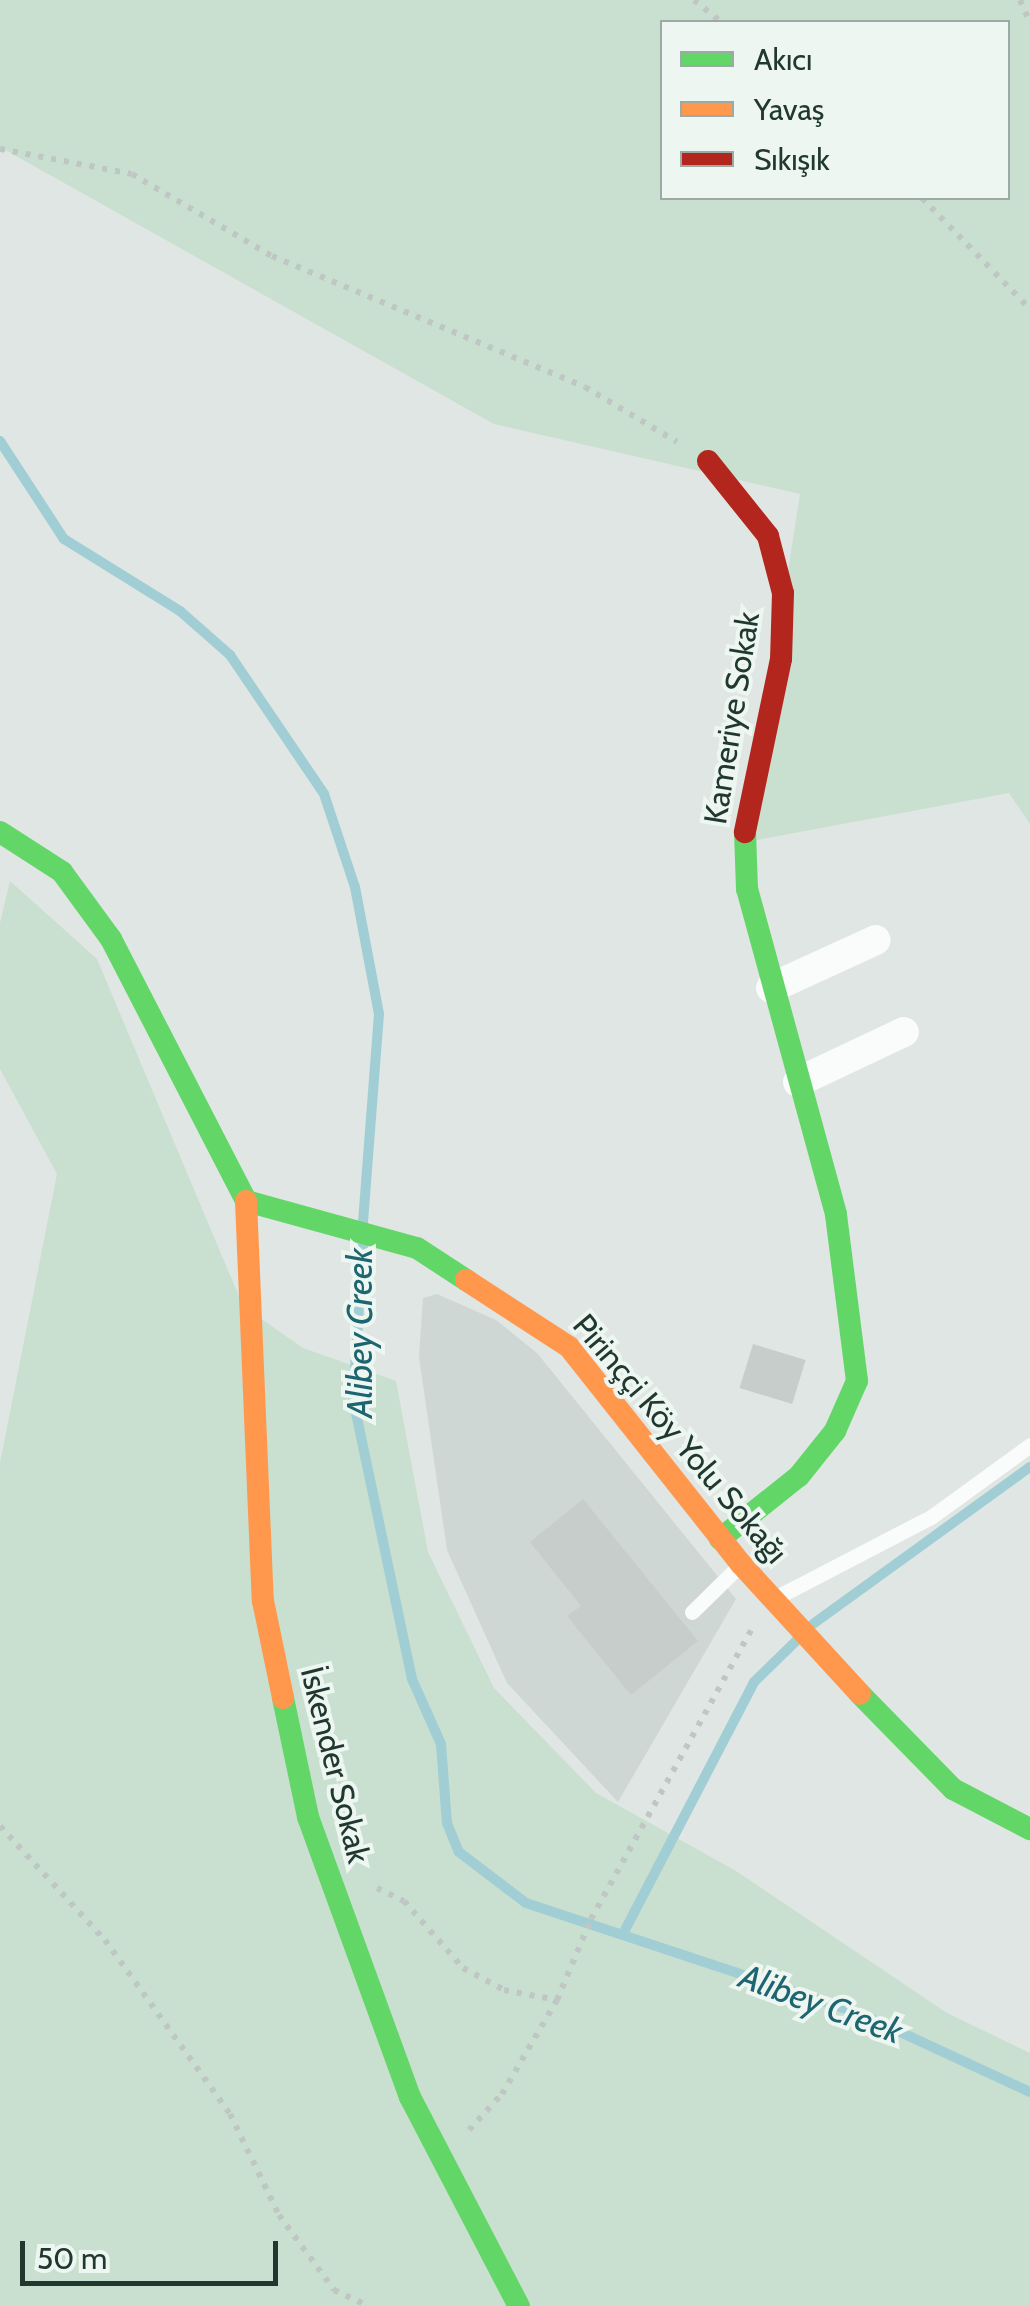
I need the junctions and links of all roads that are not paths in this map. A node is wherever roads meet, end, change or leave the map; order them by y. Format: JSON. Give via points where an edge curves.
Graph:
{"nodes":[{"id":1,"x":708,"y":460,"type":"road end"},
{"id":2,"x":0,"y":832,"type":"edge"},
{"id":3,"x":876,"y":940,"type":"dead end"},
{"id":4,"x":770,"y":988,"type":"junction"},
{"id":5,"x":904,"y":1032,"type":"dead end"},
{"id":6,"x":798,"y":1082,"type":"junction"},
{"id":7,"x":246,"y":1200,"type":"junction"},
{"id":8,"x":1030,"y":1445,"type":"edge"},
{"id":9,"x":720,"y":1539,"type":"junction"},
{"id":10,"x":741,"y":1564,"type":"junction"},
{"id":11,"x":770,"y":1598,"type":"junction"},
{"id":12,"x":692,"y":1612,"type":"dead end"},
{"id":13,"x":1030,"y":1829,"type":"edge"},
{"id":14,"x":519,"y":2306,"type":"edge"}],
"edges":[{"from":1,"to":4,"type":"street","name":"Kameriye Sokak","via":[[768,536],[783,593],[781,659],[745,834],[747,888]]},
{"from":2,"to":7,"type":"street","via":[[62,872],[111,939]]},
{"from":3,"to":4,"type":"street"},
{"from":4,"to":6,"type":"street","name":"Kameriye Sokak"},
{"from":5,"to":6,"type":"street"},
{"from":6,"to":9,"type":"street","name":"Kameriye Sokak","via":[[836,1214],[857,1382],[835,1431],[799,1476]]},
{"from":7,"to":9,"type":"street","name":"Pirinççi Köy Yolu Sokağı","via":[[417,1248],[569,1347]]},
{"from":7,"to":14,"type":"street","name":"İskender Sokak","via":[[250,1454],[267,1621],[308,1816],[367,1993],[442,2159]]},
{"from":8,"to":11,"type":"lane","via":[[931,1517],[804,1590]]},
{"from":9,"to":10,"type":"street","name":"Pirinççi Köy Yolu Sokağı"},
{"from":10,"to":11,"type":"street","name":"Pirinççi Köy Yolu Sokağı"},
{"from":10,"to":12,"type":"lane"},
{"from":11,"to":13,"type":"street","name":"Pirinççi Köy Yolu Sokağı","via":[[953,1789]]}]}
